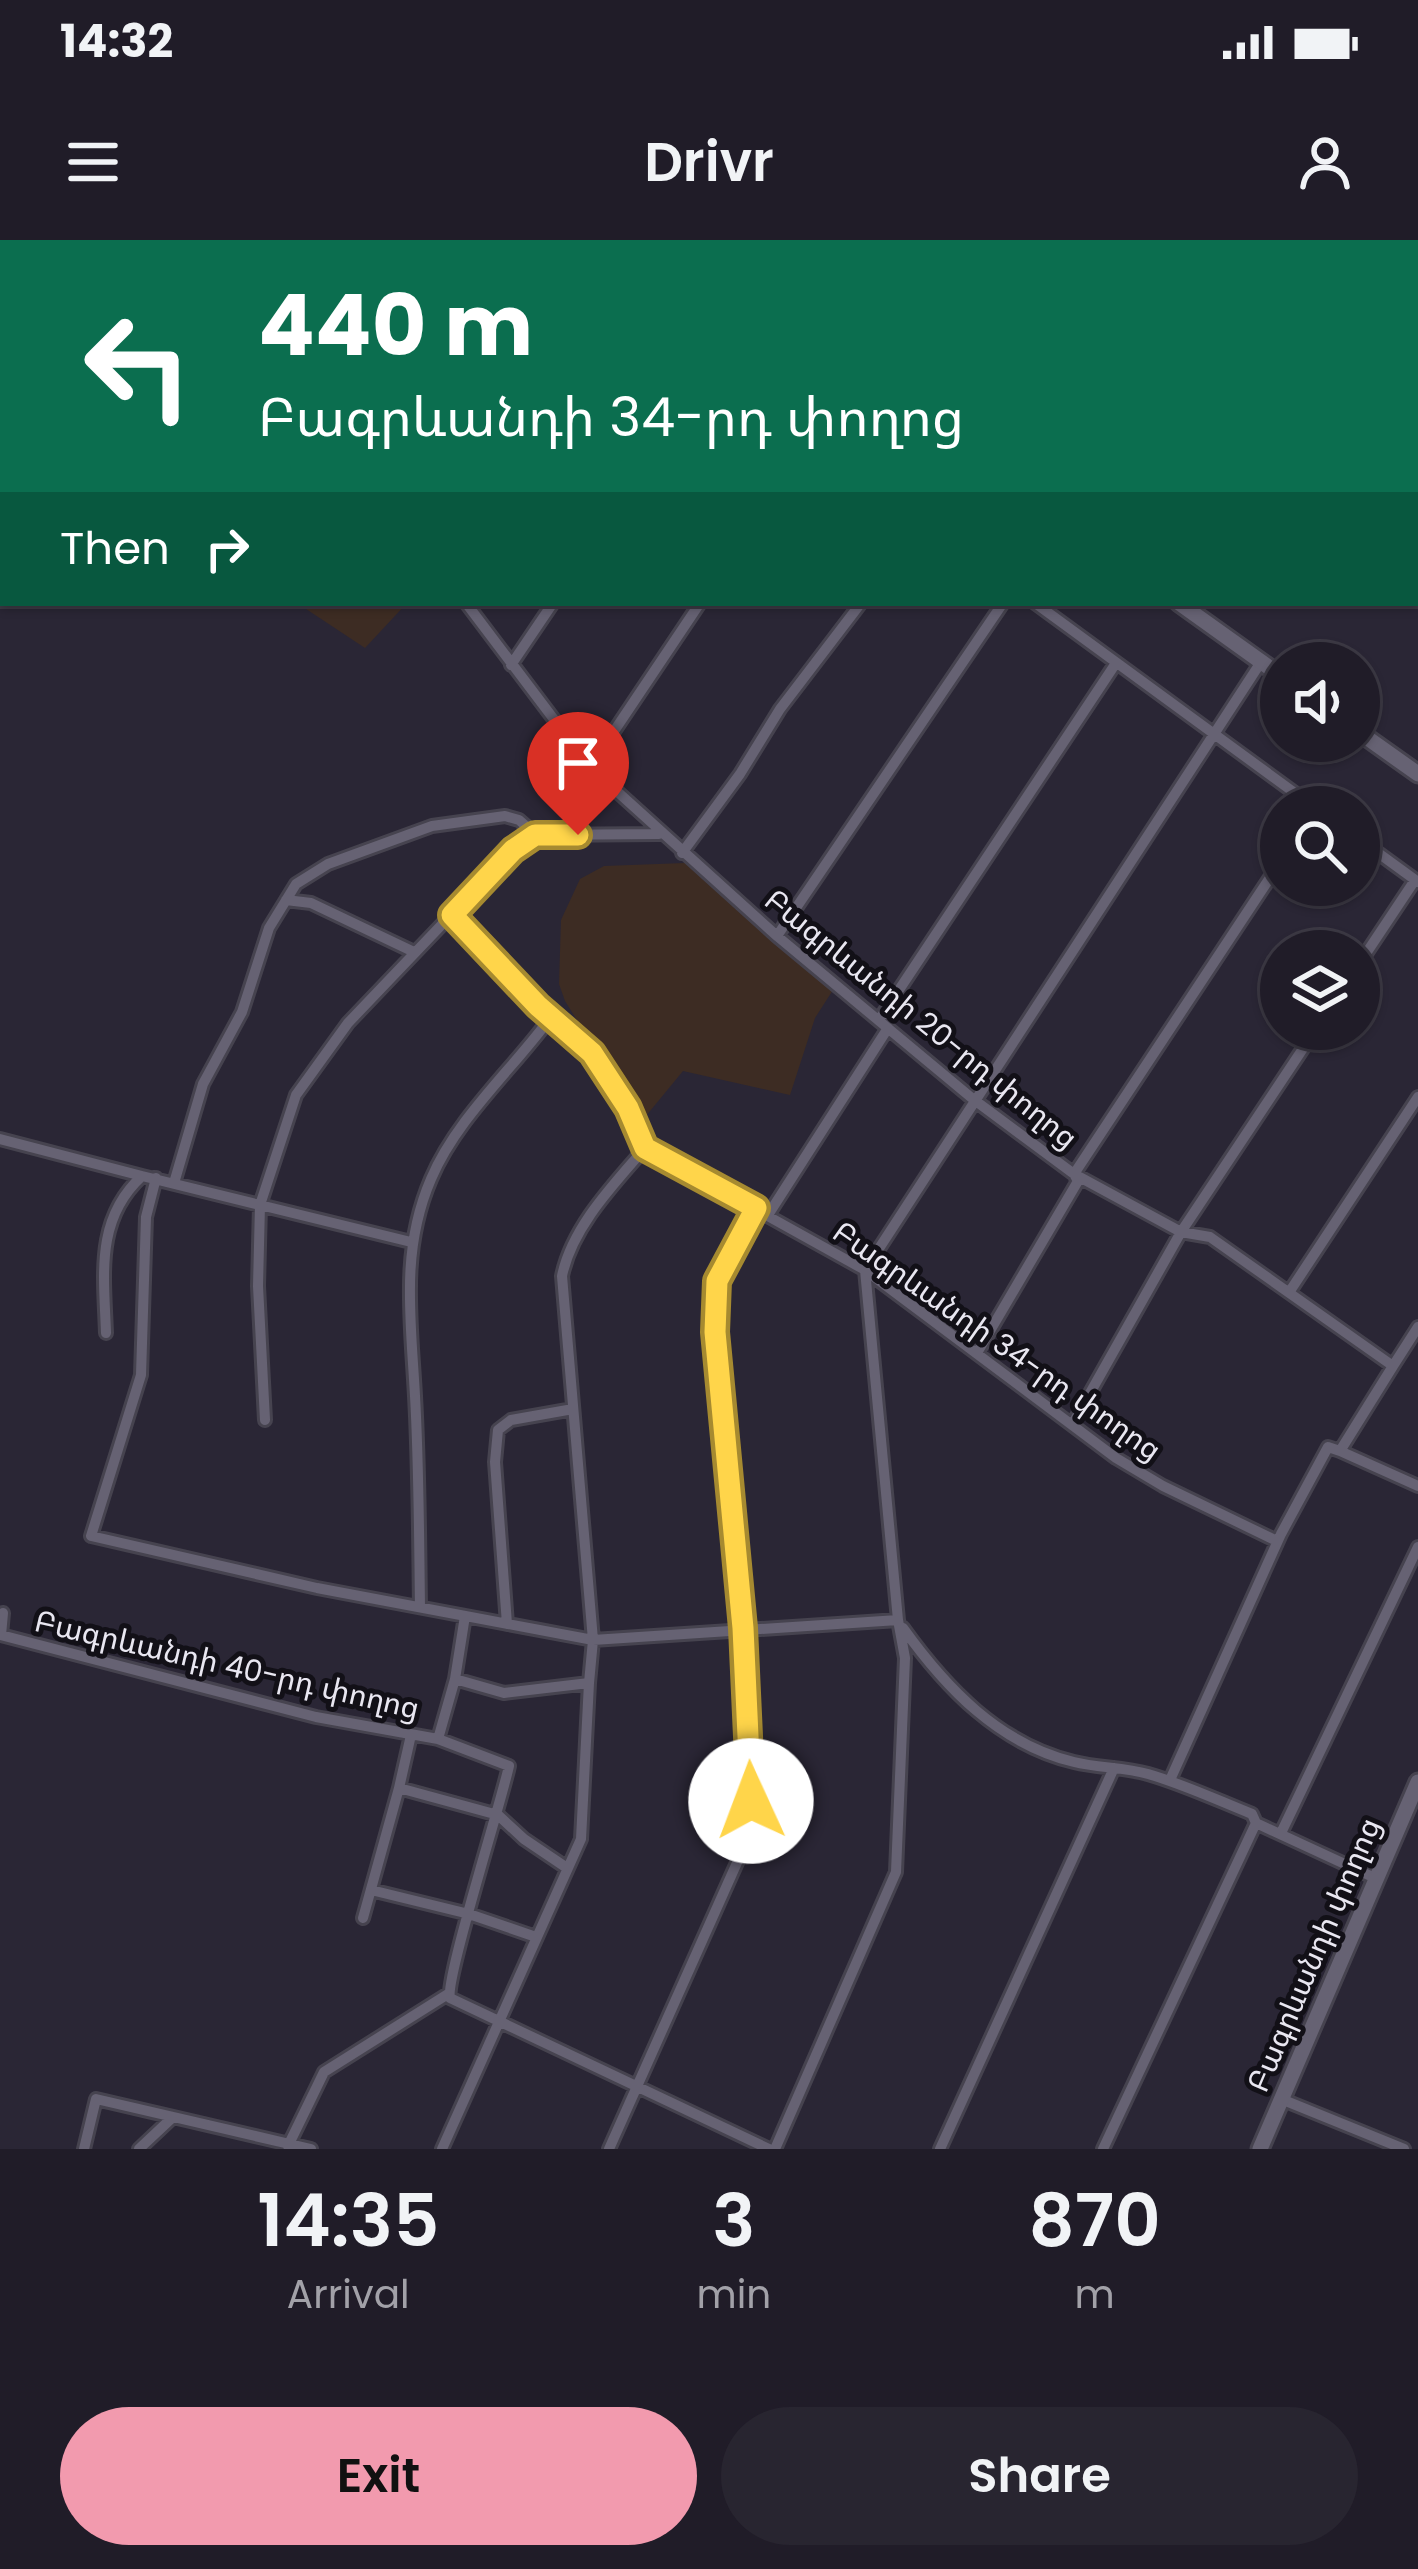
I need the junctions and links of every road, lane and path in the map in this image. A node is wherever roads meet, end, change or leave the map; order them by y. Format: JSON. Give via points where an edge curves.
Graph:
{"nodes":[{"id":1,"x":468,"y":606,"type":"edge"},
{"id":2,"x":551,"y":606,"type":"edge"},
{"id":3,"x":698,"y":606,"type":"edge"},
{"id":4,"x":859,"y":606,"type":"edge"},
{"id":5,"x":1002,"y":606,"type":"edge"},
{"id":6,"x":1039,"y":606,"type":"edge"},
{"id":7,"x":1183,"y":606,"type":"edge"},
{"id":8,"x":1260,"y":661,"type":"edge"},
{"id":9,"x":1116,"y":663,"type":"junction"},
{"id":10,"x":1260,"y":663,"type":"edge"},
{"id":11,"x":511,"y":665,"type":"junction"},
{"id":12,"x":1212,"y":733,"type":"junction"},
{"id":13,"x":1380,"y":747,"type":"edge"},
{"id":14,"x":590,"y":767,"type":"junction"},
{"id":15,"x":1418,"y":774,"type":"edge"},
{"id":16,"x":1285,"y":786,"type":"edge"},
{"id":17,"x":659,"y":834,"type":"junction"},
{"id":18,"x":536,"y":835,"type":"junction"},
{"id":19,"x":682,"y":854,"type":"junction"},
{"id":20,"x":1380,"y":854,"type":"edge"},
{"id":21,"x":1416,"y":881,"type":"edge"},
{"id":22,"x":1260,"y":893,"type":"edge"},
{"id":23,"x":286,"y":900,"type":"junction"},
{"id":24,"x":452,"y":915,"type":"junction"},
{"id":25,"x":1380,"y":933,"type":"edge"},
{"id":26,"x":777,"y":937,"type":"junction"},
{"id":27,"x":414,"y":952,"type":"junction"},
{"id":28,"x":551,"y":1017,"type":"junction"},
{"id":29,"x":883,"y":1024,"type":"junction"},
{"id":30,"x":1302,"y":1050,"type":"edge"},
{"id":31,"x":1418,"y":1097,"type":"edge"},
{"id":32,"x":973,"y":1099,"type":"junction"},
{"id":33,"x":0,"y":1139,"type":"edge"},
{"id":34,"x":645,"y":1148,"type":"junction"},
{"id":35,"x":1074,"y":1174,"type":"junction"},
{"id":36,"x":149,"y":1177,"type":"junction"},
{"id":37,"x":174,"y":1183,"type":"junction"},
{"id":38,"x":260,"y":1205,"type":"junction"},
{"id":39,"x":756,"y":1208,"type":"junction"},
{"id":40,"x":768,"y":1215,"type":"junction"},
{"id":41,"x":1181,"y":1232,"type":"junction"},
{"id":42,"x":411,"y":1242,"type":"junction"},
{"id":43,"x":865,"y":1270,"type":"junction"},
{"id":44,"x":1290,"y":1291,"type":"junction"},
{"id":45,"x":1418,"y":1327,"type":"edge"},
{"id":46,"x":106,"y":1333,"type":"dead end"},
{"id":47,"x":977,"y":1353,"type":"junction"},
{"id":48,"x":1393,"y":1366,"type":"junction"},
{"id":49,"x":573,"y":1409,"type":"junction"},
{"id":50,"x":266,"y":1420,"type":"dead end"},
{"id":51,"x":1072,"y":1425,"type":"junction"},
{"id":52,"x":1340,"y":1450,"type":"junction"},
{"id":53,"x":1418,"y":1486,"type":"edge"},
{"id":54,"x":1277,"y":1541,"type":"junction"},
{"id":55,"x":1418,"y":1547,"type":"edge"},
{"id":56,"x":420,"y":1607,"type":"junction"},
{"id":57,"x":3,"y":1613,"type":"edge"},
{"id":58,"x":465,"y":1616,"type":"junction"},
{"id":59,"x":898,"y":1620,"type":"junction"},
{"id":60,"x":507,"y":1624,"type":"junction"},
{"id":61,"x":743,"y":1628,"type":"junction"},
{"id":62,"x":593,"y":1640,"type":"junction"},
{"id":63,"x":455,"y":1679,"type":"junction"},
{"id":64,"x":589,"y":1683,"type":"junction"},
{"id":65,"x":411,"y":1735,"type":"junction"},
{"id":66,"x":438,"y":1739,"type":"junction"},
{"id":67,"x":1114,"y":1768,"type":"junction"},
{"id":68,"x":1170,"y":1780,"type":"junction"},
{"id":69,"x":1418,"y":1782,"type":"edge"},
{"id":70,"x":399,"y":1788,"type":"junction"},
{"id":71,"x":498,"y":1815,"type":"junction"},
{"id":72,"x":1256,"y":1823,"type":"junction"},
{"id":73,"x":1281,"y":1833,"type":"junction"},
{"id":74,"x":566,"y":1868,"type":"junction"},
{"id":75,"x":1375,"y":1878,"type":"junction"},
{"id":76,"x":371,"y":1890,"type":"junction"},
{"id":77,"x":469,"y":1914,"type":"junction"},
{"id":78,"x":363,"y":1918,"type":"dead end"},
{"id":79,"x":536,"y":1937,"type":"junction"},
{"id":80,"x":448,"y":1994,"type":"junction"},
{"id":81,"x":500,"y":2022,"type":"junction"},
{"id":82,"x":636,"y":2088,"type":"junction"},
{"id":83,"x":1282,"y":2099,"type":"junction"},
{"id":84,"x":173,"y":2117,"type":"junction"},
{"id":85,"x":287,"y":2146,"type":"edge"},
{"id":86,"x":1398,"y":2148,"type":"edge"},
{"id":87,"x":84,"y":2149,"type":"edge"},
{"id":88,"x":139,"y":2149,"type":"edge"},
{"id":89,"x":310,"y":2149,"type":"edge"},
{"id":90,"x":442,"y":2149,"type":"edge"},
{"id":91,"x":609,"y":2149,"type":"edge"},
{"id":92,"x":772,"y":2149,"type":"edge"},
{"id":93,"x":940,"y":2149,"type":"edge"},
{"id":94,"x":1103,"y":2149,"type":"edge"},
{"id":95,"x":1260,"y":2149,"type":"edge"}],
"edges":[{"from":1,"to":11,"type":"street","name":"Բագրևանդի 20-րդ փողոց"},
{"from":2,"to":11,"type":"street"},
{"from":3,"to":14,"type":"street"},
{"from":4,"to":19,"type":"street"},
{"from":5,"to":26,"type":"street"},
{"from":6,"to":9,"type":"street"},
{"from":7,"to":8,"type":"main road"},
{"from":9,"to":12,"type":"street"},
{"from":9,"to":29,"type":"street"},
{"from":10,"to":12,"type":"street"},
{"from":11,"to":14,"type":"street","name":"Բագրևանդի 20-րդ փողոց"},
{"from":12,"to":16,"type":"street"},
{"from":12,"to":32,"type":"street"},
{"from":13,"to":15,"type":"main road"},
{"from":14,"to":17,"type":"street","name":"Բագրևանդի 20-րդ փողոց"},
{"from":17,"to":18,"type":"street"},
{"from":17,"to":19,"type":"street","name":"Բագրևանդի 20-րդ փողոց"},
{"from":18,"to":23,"type":"street","via":[[512,817],[432,826],[328,864]]},
{"from":18,"to":24,"type":"street"},
{"from":19,"to":26,"type":"street","name":"Բագրևանդի 20-րդ փողոց"},
{"from":20,"to":21,"type":"street"},
{"from":21,"to":25,"type":"street"},
{"from":22,"to":35,"type":"street"},
{"from":23,"to":27,"type":"street","via":[[311,903]]},
{"from":23,"to":37,"type":"street","via":[[203,1084]]},
{"from":24,"to":27,"type":"street"},
{"from":24,"to":28,"type":"street"},
{"from":26,"to":29,"type":"street","name":"Բագրևանդի 20-րդ փողոց"},
{"from":27,"to":38,"type":"street","via":[[296,1095]]},
{"from":28,"to":34,"type":"street","via":[[592,1053]]},
{"from":28,"to":42,"type":"street","via":[[454,1139]]},
{"from":29,"to":32,"type":"street","name":"Բագրևանդի 20-րդ փողոց"},
{"from":29,"to":40,"type":"street"},
{"from":30,"to":41,"type":"street"},
{"from":31,"to":44,"type":"street"},
{"from":32,"to":35,"type":"street","name":"Բագրևանդի 20-րդ փողոց"},
{"from":32,"to":43,"type":"street"},
{"from":33,"to":36,"type":"street"},
{"from":34,"to":39,"type":"street","name":"Բագրևանդի 34-րդ փողոց"},
{"from":34,"to":49,"type":"street","via":[[565,1262]]},
{"from":35,"to":41,"type":"street","name":"Բագրևանդի 20-րդ փողոց"},
{"from":35,"to":47,"type":"street","via":[[1078,1180]]},
{"from":36,"to":37,"type":"street"},
{"from":36,"to":46,"type":"street","via":[[131,1186],[103,1245]]},
{"from":36,"to":56,"type":"street","via":[[141,1375],[91,1536]]},
{"from":37,"to":38,"type":"street"},
{"from":38,"to":42,"type":"street"},
{"from":38,"to":50,"type":"street"},
{"from":39,"to":40,"type":"street","name":"Բագրևանդի 34-րդ փողոց"},
{"from":39,"to":61,"type":"street","via":[[717,1281],[715,1332]]},
{"from":40,"to":43,"type":"street","name":"Բագրևանդի 34-րդ փողոց"},
{"from":41,"to":44,"type":"street","name":"Բագրևանդի 20-րդ փողոց","via":[[1210,1238]]},
{"from":41,"to":51,"type":"street"},
{"from":42,"to":56,"type":"street"},
{"from":43,"to":47,"type":"street","name":"Բագրևանդի 34-րդ փողոց"},
{"from":43,"to":59,"type":"street"},
{"from":44,"to":48,"type":"street","name":"Բագրևանդի 20-րդ փողոց"},
{"from":45,"to":48,"type":"street"},
{"from":47,"to":51,"type":"street","name":"Բագրևանդի 34-րդ փողոց"},
{"from":48,"to":52,"type":"street"},
{"from":49,"to":60,"type":"street","via":[[498,1430]]},
{"from":49,"to":62,"type":"street"},
{"from":51,"to":54,"type":"street","name":"Բագրևանդի 34-րդ փողոց","via":[[1163,1486]]},
{"from":52,"to":53,"type":"street"},
{"from":52,"to":54,"type":"street","via":[[1328,1447]]},
{"from":54,"to":68,"type":"street"},
{"from":55,"to":73,"type":"street"},
{"from":56,"to":58,"type":"street"},
{"from":57,"to":65,"type":"street","name":"Բագրևանդի 40-րդ փողոց","via":[[1,1635]]},
{"from":58,"to":60,"type":"street"},
{"from":58,"to":63,"type":"street"},
{"from":59,"to":61,"type":"street"},
{"from":59,"to":67,"type":"street","via":[[949,1686],[992,1724],[1072,1762]]},
{"from":59,"to":92,"type":"street","via":[[905,1658],[896,1873]]},
{"from":60,"to":62,"type":"street"},
{"from":61,"to":62,"type":"street"},
{"from":61,"to":82,"type":"street","via":[[751,1801],[740,1856]]},
{"from":62,"to":64,"type":"street"},
{"from":63,"to":64,"type":"street","name":"Բագրևանդի 40-րդ փողոց","via":[[504,1693]]},
{"from":63,"to":66,"type":"street","name":"Բագրևանդի 40-րդ փողոց"},
{"from":64,"to":74,"type":"street","via":[[580,1839]]},
{"from":65,"to":66,"type":"street","name":"Բագրևանդի 40-րդ փողոց"},
{"from":65,"to":70,"type":"street"},
{"from":66,"to":71,"type":"street","via":[[509,1766]]},
{"from":67,"to":68,"type":"street"},
{"from":67,"to":93,"type":"street"},
{"from":68,"to":72,"type":"street","via":[[1252,1814]]},
{"from":69,"to":75,"type":"main road","name":"Բագրևանդի փողոց"},
{"from":70,"to":71,"type":"street"},
{"from":70,"to":76,"type":"street"},
{"from":71,"to":74,"type":"street"},
{"from":71,"to":77,"type":"street"},
{"from":72,"to":73,"type":"street"},
{"from":72,"to":94,"type":"street"},
{"from":73,"to":75,"type":"street"},
{"from":74,"to":79,"type":"street"},
{"from":75,"to":83,"type":"main road","name":"Բագրևանդի փողոց"},
{"from":76,"to":77,"type":"street"},
{"from":76,"to":78,"type":"street"},
{"from":77,"to":79,"type":"street"},
{"from":77,"to":80,"type":"street"},
{"from":79,"to":81,"type":"street"},
{"from":80,"to":81,"type":"street"},
{"from":80,"to":85,"type":"street","via":[[324,2072]]},
{"from":81,"to":82,"type":"street"},
{"from":81,"to":90,"type":"street"},
{"from":82,"to":91,"type":"street"},
{"from":82,"to":92,"type":"street"},
{"from":83,"to":86,"type":"street"},
{"from":83,"to":95,"type":"main road","name":"Բագրևանդի փողոց"},
{"from":84,"to":85,"type":"street"},
{"from":84,"to":87,"type":"street","via":[[96,2099]]},
{"from":84,"to":88,"type":"street"},
{"from":85,"to":89,"type":"street"}]}
